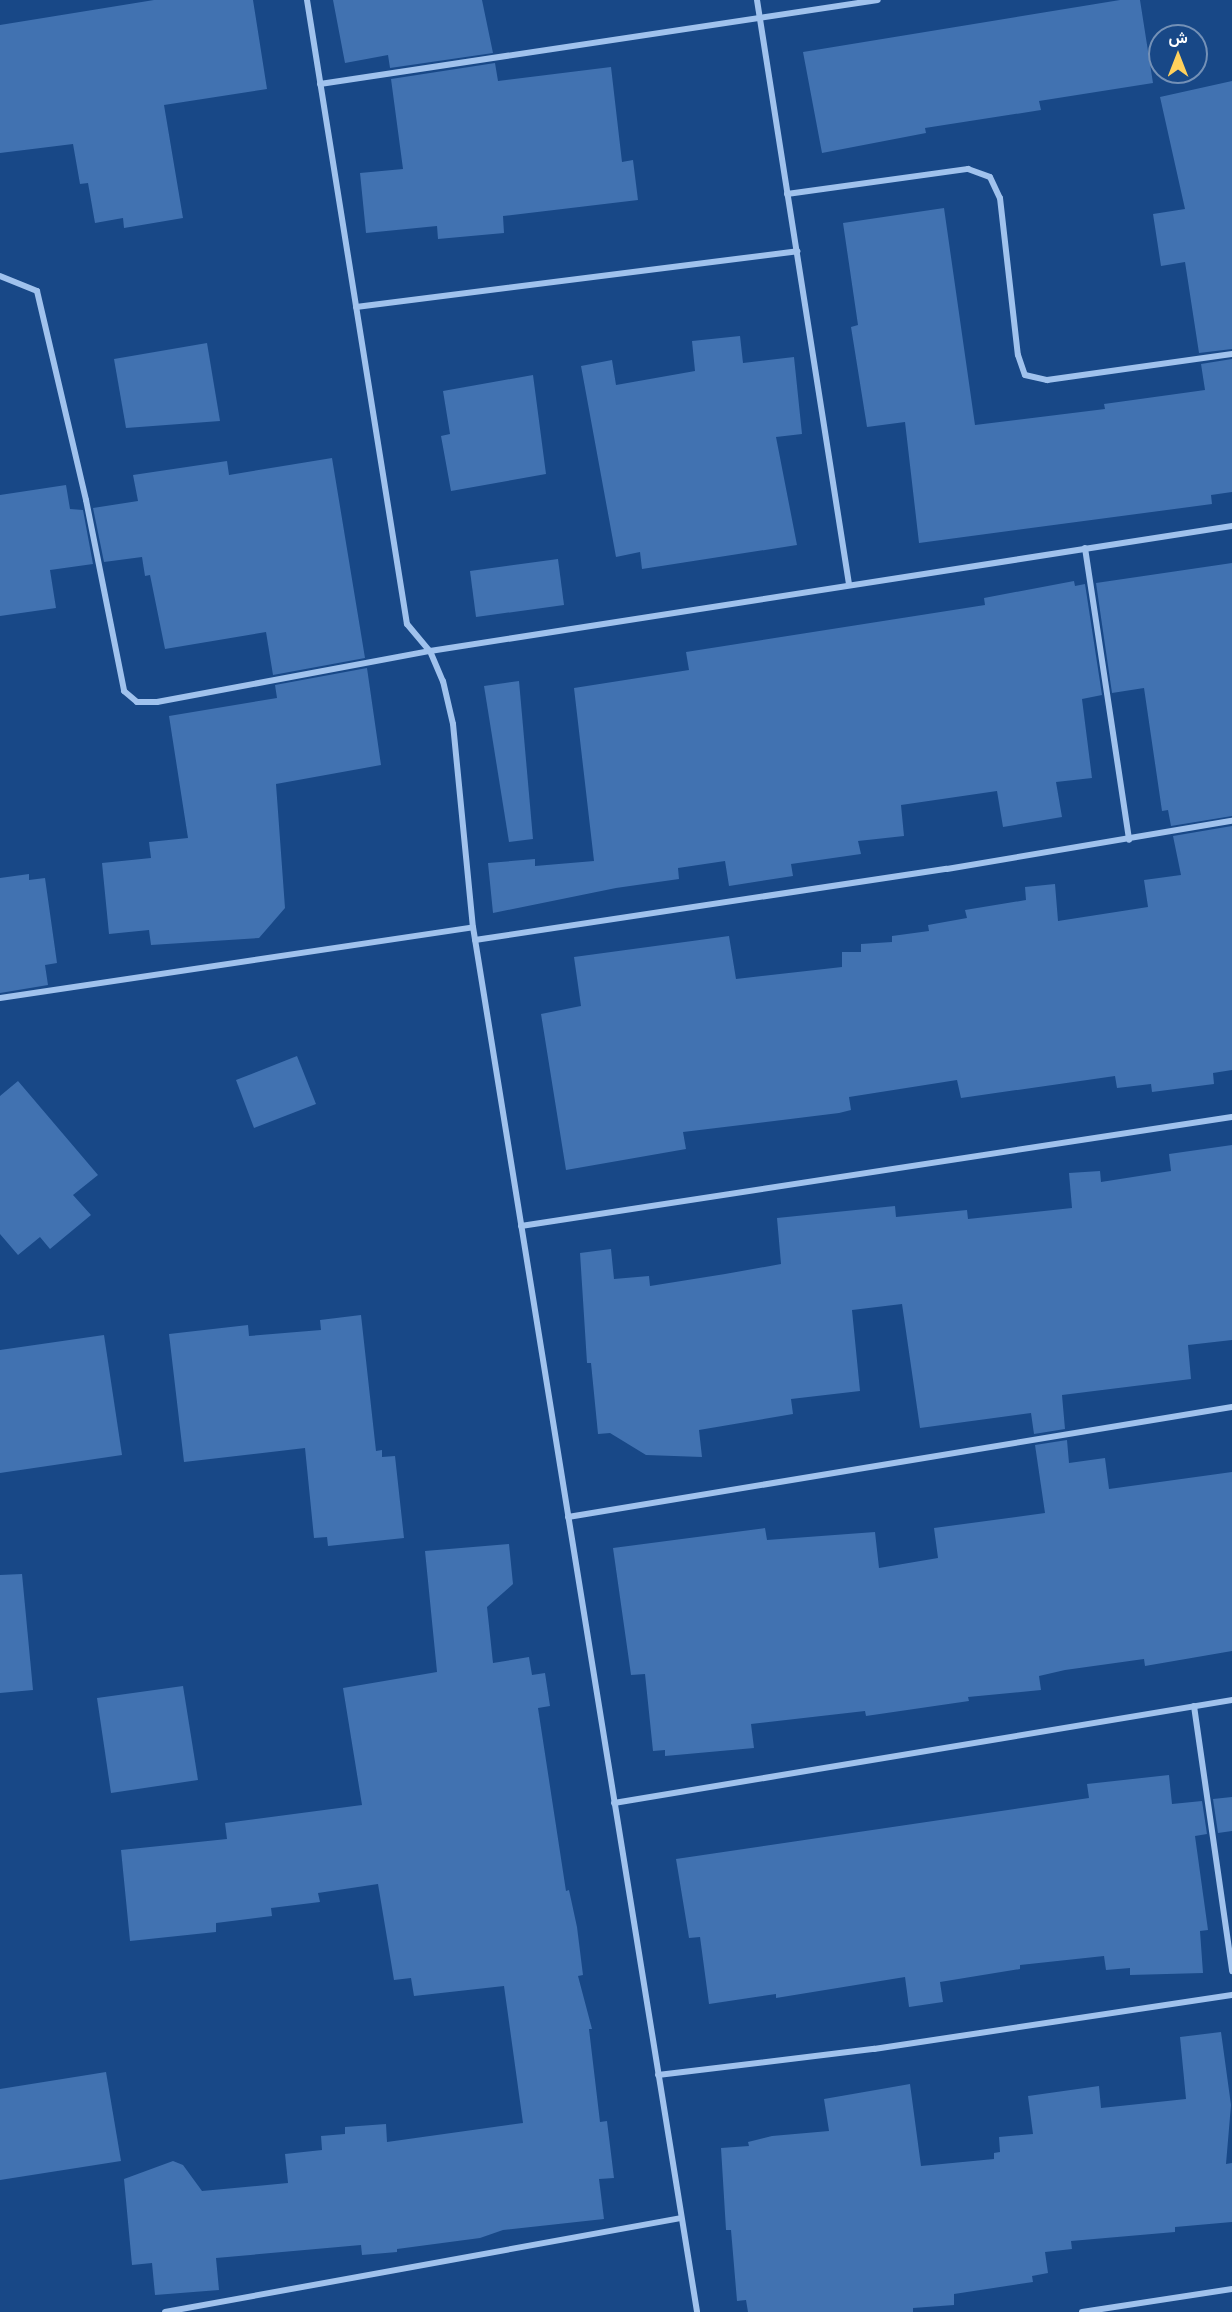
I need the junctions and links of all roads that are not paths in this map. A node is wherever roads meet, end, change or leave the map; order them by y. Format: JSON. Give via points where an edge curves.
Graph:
{"nodes":[{"id":1,"x":307,"y":0,"type":"edge"},
{"id":2,"x":757,"y":0,"type":"edge"},
{"id":3,"x":878,"y":0,"type":"edge"},
{"id":4,"x":760,"y":21,"type":"junction"},
{"id":5,"x":320,"y":84,"type":"junction"},
{"id":6,"x":787,"y":194,"type":"junction"},
{"id":7,"x":796,"y":251,"type":"junction"},
{"id":8,"x":0,"y":276,"type":"edge"},
{"id":9,"x":356,"y":307,"type":"junction"},
{"id":10,"x":1232,"y":354,"type":"edge"},
{"id":11,"x":1232,"y":526,"type":"edge"},
{"id":12,"x":1085,"y":548,"type":"junction"},
{"id":13,"x":849,"y":584,"type":"junction"},
{"id":14,"x":430,"y":651,"type":"junction"},
{"id":15,"x":1232,"y":821,"type":"edge"},
{"id":16,"x":1128,"y":840,"type":"junction"},
{"id":17,"x":473,"y":927,"type":"junction"},
{"id":18,"x":475,"y":940,"type":"junction"},
{"id":19,"x":0,"y":998,"type":"edge"},
{"id":20,"x":1232,"y":1117,"type":"edge"},
{"id":21,"x":521,"y":1226,"type":"junction"},
{"id":22,"x":1232,"y":1407,"type":"edge"},
{"id":23,"x":568,"y":1517,"type":"junction"},
{"id":24,"x":1232,"y":1700,"type":"edge"},
{"id":25,"x":1194,"y":1706,"type":"junction"},
{"id":26,"x":614,"y":1803,"type":"junction"},
{"id":27,"x":1232,"y":1971,"type":"edge"},
{"id":28,"x":1232,"y":1995,"type":"edge"},
{"id":29,"x":658,"y":2075,"type":"junction"},
{"id":30,"x":681,"y":2218,"type":"junction"},
{"id":31,"x":1232,"y":2289,"type":"edge"},
{"id":32,"x":165,"y":2312,"type":"edge"},
{"id":33,"x":697,"y":2312,"type":"edge"},
{"id":34,"x":1082,"y":2312,"type":"edge"}],
"edges":[{"from":1,"to":5,"type":"street"},
{"from":2,"to":4,"type":"street"},
{"from":3,"to":4,"type":"street"},
{"from":4,"to":5,"type":"street","via":[[578,43]]},
{"from":4,"to":6,"type":"street"},
{"from":5,"to":9,"type":"street"},
{"from":6,"to":7,"type":"street"},
{"from":6,"to":10,"type":"street","via":[[968,169],[990,177],[1000,198],[1018,355],[1025,375],[1047,380]]},
{"from":7,"to":9,"type":"street"},
{"from":7,"to":13,"type":"street"},
{"from":8,"to":14,"type":"street","via":[[37,291],[86,500],[124,691],[137,702],[157,702]]},
{"from":9,"to":14,"type":"street","via":[[407,624]]},
{"from":11,"to":12,"type":"street"},
{"from":12,"to":13,"type":"street"},
{"from":12,"to":16,"type":"street"},
{"from":13,"to":14,"type":"street"},
{"from":14,"to":17,"type":"street","via":[[443,681],[453,723]]},
{"from":15,"to":16,"type":"street"},
{"from":16,"to":18,"type":"street"},
{"from":17,"to":18,"type":"street"},
{"from":17,"to":19,"type":"street"},
{"from":18,"to":21,"type":"street"},
{"from":20,"to":21,"type":"street"},
{"from":21,"to":23,"type":"street"},
{"from":22,"to":23,"type":"street"},
{"from":23,"to":26,"type":"street"},
{"from":24,"to":25,"type":"street"},
{"from":25,"to":26,"type":"street"},
{"from":25,"to":27,"type":"street"},
{"from":26,"to":29,"type":"street"},
{"from":28,"to":29,"type":"street","via":[[874,2049]]},
{"from":29,"to":30,"type":"street"},
{"from":30,"to":32,"type":"street"},
{"from":30,"to":33,"type":"street"},
{"from":31,"to":34,"type":"street"}]}
